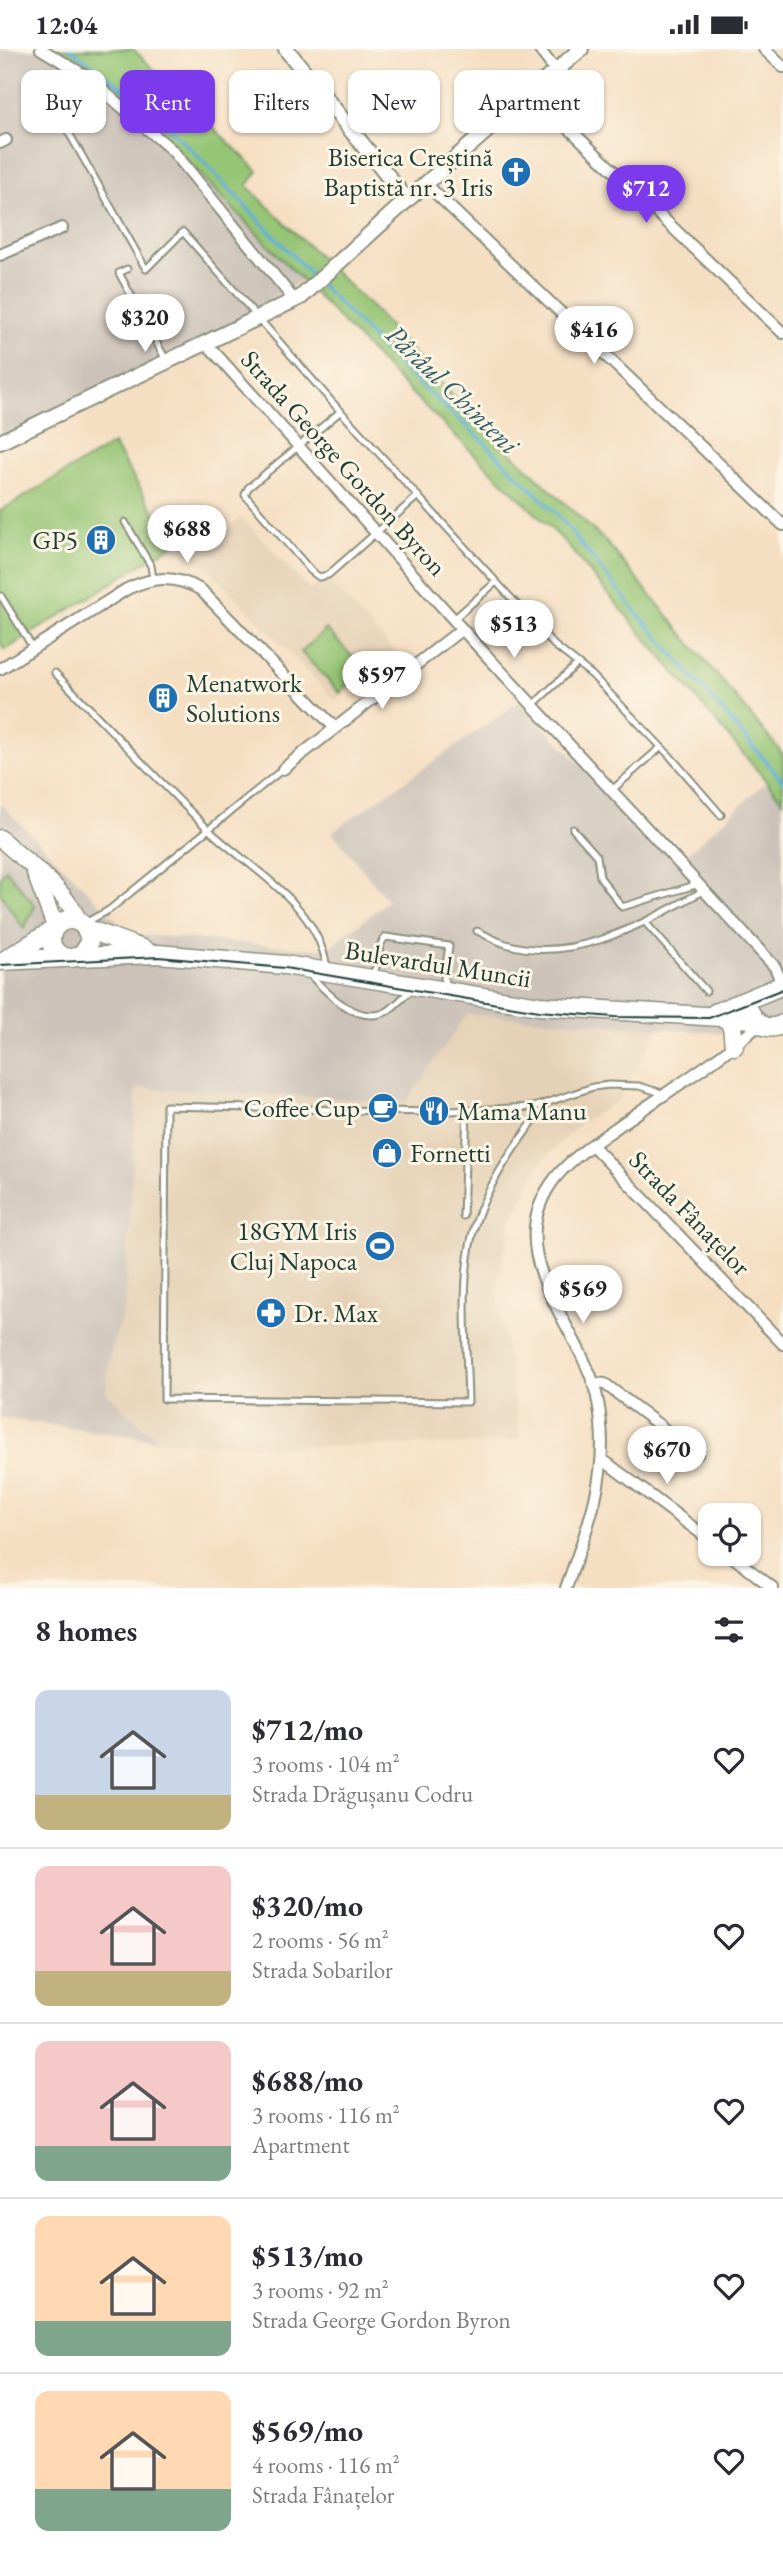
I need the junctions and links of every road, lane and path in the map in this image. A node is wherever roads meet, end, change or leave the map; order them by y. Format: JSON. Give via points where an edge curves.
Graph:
{"nodes":[{"id":1,"x":41,"y":49,"type":"edge"},
{"id":2,"x":286,"y":49,"type":"edge"},
{"id":3,"x":539,"y":49,"type":"edge"},
{"id":4,"x":581,"y":49,"type":"edge"},
{"id":5,"x":764,"y":49,"type":"edge"},
{"id":6,"x":783,"y":67,"type":"edge"},
{"id":7,"x":555,"y":70,"type":"edge"},
{"id":8,"x":557,"y":70,"type":"edge"},
{"id":9,"x":70,"y":133,"type":"edge"},
{"id":10,"x":485,"y":133,"type":"edge"},
{"id":11,"x":574,"y":133,"type":"edge"},
{"id":12,"x":426,"y":184,"type":"junction"},
{"id":13,"x":407,"y":200,"type":"junction"},
{"id":14,"x":62,"y":228,"type":"dead end"},
{"id":15,"x":0,"y":255,"type":"edge"},
{"id":16,"x":127,"y":269,"type":"dead end"},
{"id":17,"x":301,"y":297,"type":"junction"},
{"id":18,"x":260,"y":319,"type":"junction"},
{"id":19,"x":783,"y":333,"type":"edge"},
{"id":20,"x":207,"y":344,"type":"junction"},
{"id":21,"x":168,"y":363,"type":"junction"},
{"id":22,"x":341,"y":411,"type":"junction"},
{"id":23,"x":1,"y":439,"type":"edge"},
{"id":24,"x":299,"y":446,"type":"junction"},
{"id":25,"x":418,"y":496,"type":"junction"},
{"id":26,"x":125,"y":522,"type":"dead end"},
{"id":27,"x":783,"y":525,"type":"edge"},
{"id":28,"x":377,"y":533,"type":"junction"},
{"id":29,"x":153,"y":579,"type":"junction"},
{"id":30,"x":496,"y":582,"type":"junction"},
{"id":31,"x":1,"y":596,"type":"edge"},
{"id":32,"x":454,"y":620,"type":"junction"},
{"id":33,"x":462,"y":629,"type":"junction"},
{"id":34,"x":33,"y":648,"type":"junction"},
{"id":35,"x":577,"y":664,"type":"junction"},
{"id":36,"x":0,"y":669,"type":"edge"},
{"id":37,"x":55,"y":673,"type":"dead end"},
{"id":38,"x":534,"y":704,"type":"junction"},
{"id":39,"x":335,"y":728,"type":"junction"},
{"id":40,"x":660,"y":748,"type":"junction"},
{"id":41,"x":283,"y":769,"type":"joint"},
{"id":42,"x":612,"y":790,"type":"junction"},
{"id":43,"x":720,"y":814,"type":"dead end"},
{"id":44,"x":209,"y":829,"type":"junction"},
{"id":45,"x":573,"y":829,"type":"dead end"},
{"id":46,"x":0,"y":838,"type":"edge"},
{"id":47,"x":34,"y":870,"type":"junction"},
{"id":48,"x":702,"y":887,"type":"junction"},
{"id":49,"x":645,"y":922,"type":"junction"},
{"id":50,"x":82,"y":925,"type":"junction"},
{"id":51,"x":53,"y":928,"type":"junction"},
{"id":52,"x":477,"y":931,"type":"dead end"},
{"id":53,"x":158,"y":954,"type":"junction"},
{"id":54,"x":70,"y":958,"type":"junction"},
{"id":55,"x":1,"y":961,"type":"edge"},
{"id":56,"x":306,"y":969,"type":"junction"},
{"id":57,"x":328,"y":974,"type":"junction"},
{"id":58,"x":362,"y":979,"type":"junction"},
{"id":59,"x":413,"y":987,"type":"junction"},
{"id":60,"x":781,"y":987,"type":"edge"},
{"id":61,"x":706,"y":991,"type":"dead end"},
{"id":62,"x":450,"y":993,"type":"junction"},
{"id":63,"x":750,"y":999,"type":"junction"},
{"id":64,"x":718,"y":1016,"type":"junction"},
{"id":65,"x":757,"y":1022,"type":"junction"},
{"id":66,"x":782,"y":1027,"type":"edge"},
{"id":67,"x":734,"y":1046,"type":"junction"},
{"id":68,"x":665,"y":1094,"type":"junction"},
{"id":69,"x":545,"y":1105,"type":"junction"},
{"id":70,"x":467,"y":1110,"type":"junction"},
{"id":71,"x":592,"y":1145,"type":"junction"},
{"id":72,"x":463,"y":1216,"type":"dead end"},
{"id":73,"x":783,"y":1344,"type":"edge"},
{"id":74,"x":593,"y":1383,"type":"junction"},
{"id":75,"x":697,"y":1454,"type":"dead end"},
{"id":76,"x":603,"y":1460,"type":"junction"},
{"id":77,"x":698,"y":1531,"type":"edge"},
{"id":78,"x":745,"y":1566,"type":"edge"},
{"id":79,"x":566,"y":1588,"type":"edge"},
{"id":80,"x":773,"y":1588,"type":"edge"}],
"edges":[{"from":1,"to":17,"type":"street","via":[[86,76],[173,151]]},
{"from":2,"to":13,"type":"street"},
{"from":3,"to":7,"type":"street"},
{"from":4,"to":8,"type":"street"},
{"from":5,"to":6,"type":"street"},
{"from":9,"to":18,"type":"lane","via":[[146,269],[184,232]]},
{"from":10,"to":12,"type":"street"},
{"from":11,"to":19,"type":"street"},
{"from":12,"to":13,"type":"street"},
{"from":12,"to":27,"type":"street"},
{"from":13,"to":17,"type":"street"},
{"from":14,"to":15,"type":"street"},
{"from":16,"to":21,"type":"lane","via":[[119,273]]},
{"from":17,"to":18,"type":"street"},
{"from":18,"to":20,"type":"street"},
{"from":18,"to":22,"type":"lane"},
{"from":20,"to":21,"type":"street"},
{"from":20,"to":24,"type":"street","name":"Strada George Gordon Byron"},
{"from":21,"to":23,"type":"street"},
{"from":22,"to":24,"type":"lane"},
{"from":22,"to":25,"type":"lane"},
{"from":24,"to":28,"type":"street","name":"Strada George Gordon Byron"},
{"from":24,"to":28,"type":"lane","via":[[248,488],[245,495],[259,513],[319,577],[328,575]]},
{"from":25,"to":28,"type":"lane"},
{"from":25,"to":30,"type":"lane"},
{"from":26,"to":29,"type":"lane","via":[[151,566]]},
{"from":28,"to":32,"type":"street","name":"Strada George Gordon Byron"},
{"from":29,"to":34,"type":"street","via":[[127,589]]},
{"from":29,"to":39,"type":"street","via":[[186,581],[201,590]]},
{"from":30,"to":32,"type":"lane"},
{"from":30,"to":35,"type":"lane"},
{"from":31,"to":34,"type":"lane"},
{"from":32,"to":33,"type":"street","name":"Strada George Gordon Byron"},
{"from":33,"to":38,"type":"street","name":"Strada George Gordon Byron"},
{"from":33,"to":39,"type":"street"},
{"from":34,"to":36,"type":"street"},
{"from":35,"to":38,"type":"lane"},
{"from":35,"to":40,"type":"lane"},
{"from":37,"to":44,"type":"lane"},
{"from":38,"to":42,"type":"street","name":"Strada George Gordon Byron"},
{"from":39,"to":41,"type":"street"},
{"from":40,"to":42,"type":"lane"},
{"from":40,"to":43,"type":"lane"},
{"from":41,"to":44,"type":"lane"},
{"from":42,"to":48,"type":"street","name":"Strada George Gordon Byron"},
{"from":44,"to":50,"type":"lane","via":[[109,910]]},
{"from":44,"to":57,"type":"lane","via":[[281,887],[316,933]]},
{"from":45,"to":48,"type":"lane","via":[[597,856],[600,877],[622,907]]},
{"from":46,"to":47,"type":"main road"},
{"from":47,"to":50,"type":"main road","via":[[56,887]]},
{"from":47,"to":51,"type":"main road"},
{"from":48,"to":49,"type":"lane"},
{"from":48,"to":60,"type":"street","name":"Strada George Gordon Byron","via":[[775,967]]},
{"from":49,"to":52,"type":"lane","via":[[599,940],[551,949],[508,945]]},
{"from":49,"to":61,"type":"lane"},
{"from":50,"to":51,"type":"main road","via":[[68,920]]},
{"from":50,"to":53,"type":"main road","name":"Bulevardul Muncii"},
{"from":50,"to":54,"type":"main road","via":[[89,944]]},
{"from":51,"to":54,"type":"main road","via":[[53,950]]},
{"from":51,"to":55,"type":"main road","name":"Bulevardul Muncii"},
{"from":53,"to":54,"type":"main road","name":"Bulevardul Muncii"},
{"from":53,"to":56,"type":"main road","name":"Bulevardul Muncii"},
{"from":54,"to":55,"type":"main road","name":"Bulevardul Muncii"},
{"from":56,"to":57,"type":"main road","name":"Bulevardul Muncii"},
{"from":56,"to":59,"type":"lane","via":[[331,997],[361,1013],[387,1011]]},
{"from":57,"to":58,"type":"main road","name":"Bulevardul Muncii"},
{"from":58,"to":59,"type":"main road","name":"Bulevardul Muncii"},
{"from":58,"to":62,"type":"lane","via":[[376,970],[380,943],[386,937],[449,946],[444,978]]},
{"from":59,"to":62,"type":"main road","name":"Bulevardul Muncii"},
{"from":60,"to":63,"type":"main road","name":"Bulevardul Muncii"},
{"from":62,"to":64,"type":"main road","name":"Bulevardul Muncii","via":[[583,1010]]},
{"from":63,"to":64,"type":"main road","name":"Bulevardul Muncii"},
{"from":63,"to":65,"type":"main road","via":[[749,1009]]},
{"from":64,"to":65,"type":"main road","name":"Bulevardul Muncii"},
{"from":64,"to":67,"type":"main road","via":[[732,1026]]},
{"from":65,"to":66,"type":"main road","name":"Bulevardul Muncii","via":[[769,1028]]},
{"from":65,"to":67,"type":"street","name":"Strada Fânațelor"},
{"from":67,"to":68,"type":"street","name":"Strada Fânațelor"},
{"from":68,"to":69,"type":"lane","via":[[639,1086],[609,1085]]},
{"from":68,"to":71,"type":"street","name":"Strada Fânațelor"},
{"from":69,"to":70,"type":"lane"},
{"from":69,"to":70,"type":"lane","via":[[511,1151],[480,1210],[470,1251],[467,1294],[468,1402],[164,1399],[166,1106]]},
{"from":70,"to":72,"type":"lane"},
{"from":71,"to":73,"type":"street","name":"Strada Fânațelor"},
{"from":71,"to":74,"type":"street","name":"Strada Fânațelor","via":[[557,1176],[544,1197],[537,1216],[537,1248],[550,1298]]},
{"from":74,"to":75,"type":"street","via":[[605,1384]]},
{"from":74,"to":76,"type":"street","name":"Strada Fânațelor"},
{"from":76,"to":77,"type":"street"},
{"from":76,"to":79,"type":"street","name":"Strada Fânațelor","via":[[595,1503]]},
{"from":78,"to":80,"type":"street"}]}
